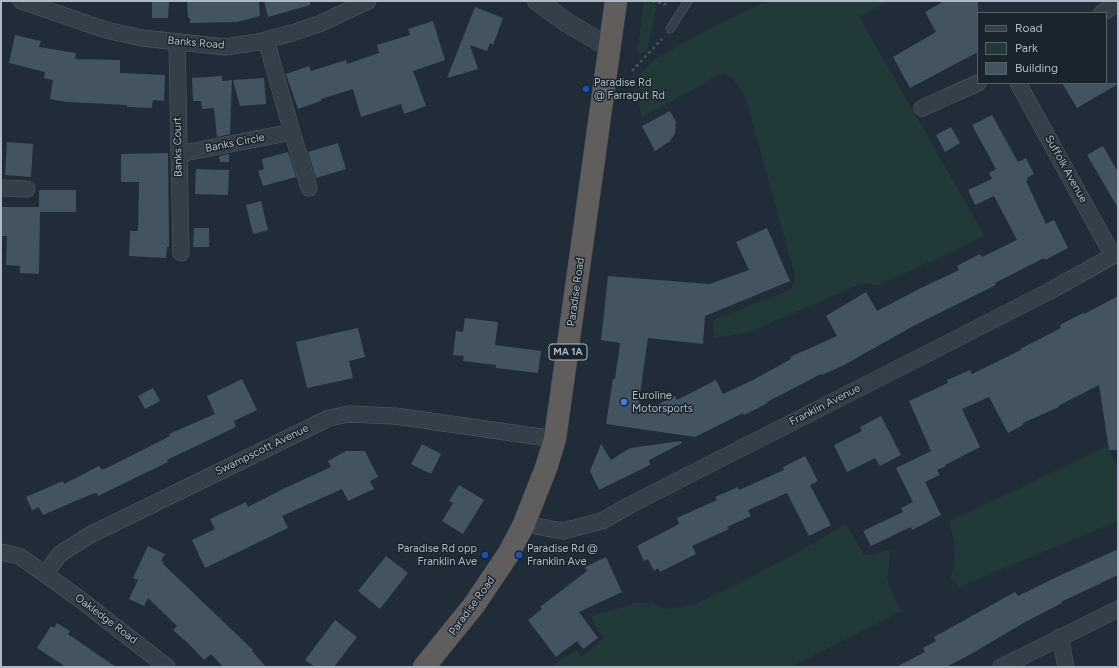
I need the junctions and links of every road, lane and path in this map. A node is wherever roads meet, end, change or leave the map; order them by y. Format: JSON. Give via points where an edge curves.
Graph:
{"nodes":[{"id":1,"x":21,"y":1,"type":"edge"},
{"id":2,"x":368,"y":1,"type":"edge"},
{"id":3,"x":537,"y":1,"type":"edge"},
{"id":4,"x":616,"y":1,"type":"edge"},
{"id":5,"x":652,"y":1,"type":"edge"},
{"id":6,"x":688,"y":1,"type":"edge"},
{"id":7,"x":1118,"y":3,"type":"edge"},
{"id":8,"x":672,"y":6,"type":"dead end"},
{"id":9,"x":1104,"y":12,"type":"edge"},
{"id":10,"x":670,"y":29,"type":"joint"},
{"id":11,"x":266,"y":40,"type":"junction"},
{"id":12,"x":176,"y":42,"type":"junction"},
{"id":13,"x":610,"y":48,"type":"junction"},
{"id":14,"x":632,"y":71,"type":"dead end"},
{"id":15,"x":977,"y":83,"type":"edge"},
{"id":16,"x":1019,"y":84,"type":"edge"},
{"id":17,"x":922,"y":108,"type":"dead end"},
{"id":18,"x":292,"y":132,"type":"junction"},
{"id":19,"x":178,"y":154,"type":"junction"},
{"id":20,"x":1,"y":188,"type":"edge"},
{"id":21,"x":309,"y":188,"type":"dead end"},
{"id":22,"x":27,"y":189,"type":"dead end"},
{"id":23,"x":181,"y":253,"type":"dead end"},
{"id":24,"x":1116,"y":254,"type":"edge"},
{"id":25,"x":555,"y":439,"type":"junction"},
{"id":26,"x":524,"y":524,"type":"junction"},
{"id":27,"x":1,"y":552,"type":"edge"},
{"id":28,"x":45,"y":574,"type":"junction"},
{"id":29,"x":1118,"y":608,"type":"edge"},
{"id":30,"x":1060,"y":637,"type":"junction"},
{"id":31,"x":167,"y":667,"type":"edge"},
{"id":32,"x":424,"y":667,"type":"edge"},
{"id":33,"x":1001,"y":667,"type":"edge"},
{"id":34,"x":1066,"y":667,"type":"edge"}],
"edges":[{"from":1,"to":12,"type":"street","name":"Banks Road","via":[[106,30]]},
{"from":2,"to":11,"type":"street","name":"Banks Road","via":[[319,24]]},
{"from":3,"to":13,"type":"street"},
{"from":4,"to":13,"type":"highway","name":"Paradise Road","number":"MA 1A"},
{"from":5,"to":8,"type":"path"},
{"from":6,"to":10,"type":"lane"},
{"from":7,"to":9,"type":"street"},
{"from":10,"to":14,"type":"path"},
{"from":11,"to":12,"type":"street","name":"Banks Road","via":[[224,47]]},
{"from":11,"to":18,"type":"street"},
{"from":12,"to":19,"type":"street","name":"Banks Court"},
{"from":13,"to":25,"type":"highway","name":"Paradise Road","number":"MA 1A"},
{"from":15,"to":17,"type":"street"},
{"from":16,"to":24,"type":"street","name":"Suffolk Avenue"},
{"from":18,"to":19,"type":"street","name":"Banks Circle"},
{"from":18,"to":21,"type":"street"},
{"from":19,"to":23,"type":"street","name":"Banks Court"},
{"from":20,"to":22,"type":"street"},
{"from":24,"to":26,"type":"street","name":"Franklin Avenue","via":[[1048,292],[602,521],[563,531]]},
{"from":25,"to":26,"type":"highway","name":"Paradise Road","number":"MA 1A"},
{"from":25,"to":28,"type":"street","name":"Swampscott Avenue","via":[[394,416],[349,414],[328,418],[90,535],[60,554]]},
{"from":26,"to":32,"type":"highway","name":"Paradise Road","number":"MA 1A","via":[[483,593]]},
{"from":27,"to":28,"type":"street","via":[[19,556]]},
{"from":28,"to":31,"type":"street","name":"Oakledge Road"},
{"from":29,"to":30,"type":"street"},
{"from":30,"to":33,"type":"street"},
{"from":30,"to":34,"type":"street"}]}
